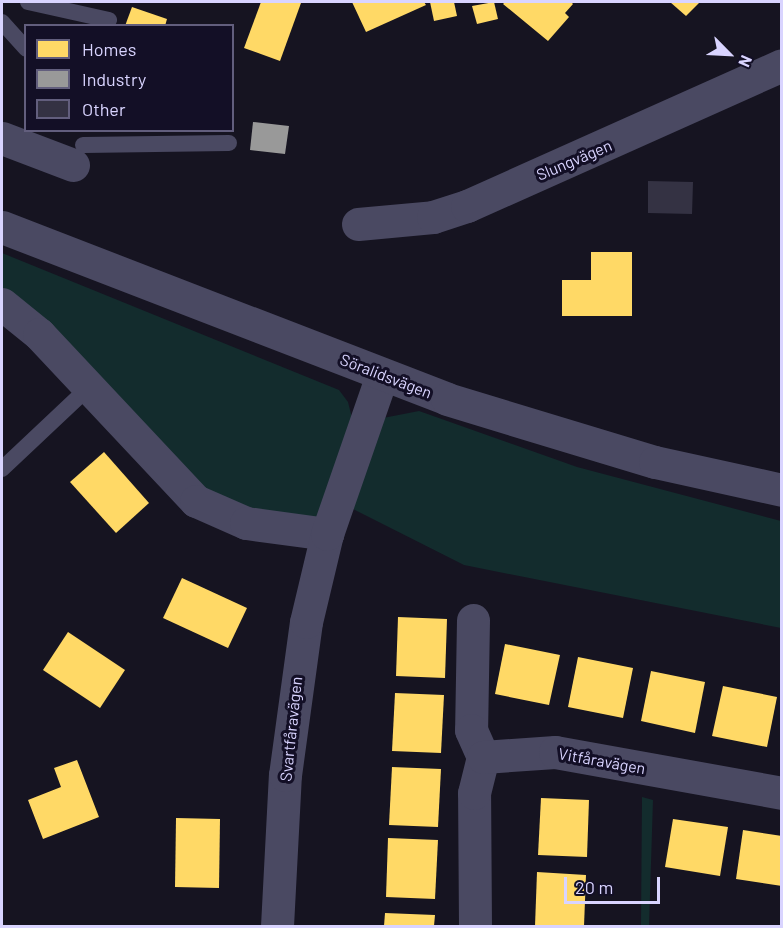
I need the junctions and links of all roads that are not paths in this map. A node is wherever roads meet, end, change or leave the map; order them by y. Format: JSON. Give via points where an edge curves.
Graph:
{"nodes":[{"id":1,"x":28,"y":2,"type":"edge"},
{"id":2,"x":109,"y":20,"type":"dead end"},
{"id":3,"x":2,"y":22,"type":"edge"},
{"id":4,"x":24,"y":47,"type":"edge"},
{"id":5,"x":782,"y":66,"type":"edge"},
{"id":6,"x":2,"y":138,"type":"edge"},
{"id":7,"x":229,"y":143,"type":"dead end"},
{"id":8,"x":79,"y":147,"type":"edge"},
{"id":9,"x":358,"y":224,"type":"dead end"},
{"id":10,"x":2,"y":227,"type":"edge"},
{"id":11,"x":2,"y":304,"type":"edge"},
{"id":12,"x":382,"y":375,"type":"junction"},
{"id":13,"x":89,"y":387,"type":"junction"},
{"id":14,"x":2,"y":469,"type":"edge"},
{"id":15,"x":782,"y":490,"type":"edge"},
{"id":16,"x":327,"y":534,"type":"junction"},
{"id":17,"x":473,"y":620,"type":"dead end"},
{"id":18,"x":483,"y":756,"type":"junction"},
{"id":19,"x":782,"y":793,"type":"edge"},
{"id":20,"x":277,"y":927,"type":"edge"},
{"id":21,"x":475,"y":927,"type":"edge"}],
"edges":[{"from":1,"to":2,"type":"lane"},
{"from":3,"to":4,"type":"lane"},
{"from":5,"to":9,"type":"street","name":"Slungvägen","via":[[467,206],[433,217]]},
{"from":6,"to":8,"type":"street"},
{"from":7,"to":8,"type":"lane"},
{"from":10,"to":12,"type":"street","name":"Söralidsvägen"},
{"from":11,"to":13,"type":"street","via":[[39,334]]},
{"from":12,"to":15,"type":"street","name":"Söralidsvägen","via":[[447,399],[655,462]]},
{"from":12,"to":16,"type":"street","name":"Svartfåravägen"},
{"from":13,"to":14,"type":"lane"},
{"from":13,"to":16,"type":"street","via":[[196,501],[212,512],[284,531]]},
{"from":16,"to":20,"type":"street","name":"Svartfåravägen","via":[[298,665],[281,826]]},
{"from":17,"to":18,"type":"street","via":[[471,730]]},
{"from":18,"to":19,"type":"street","name":"Vitfåravägen","via":[[555,753]]},
{"from":18,"to":21,"type":"street","via":[[474,793]]}]}
